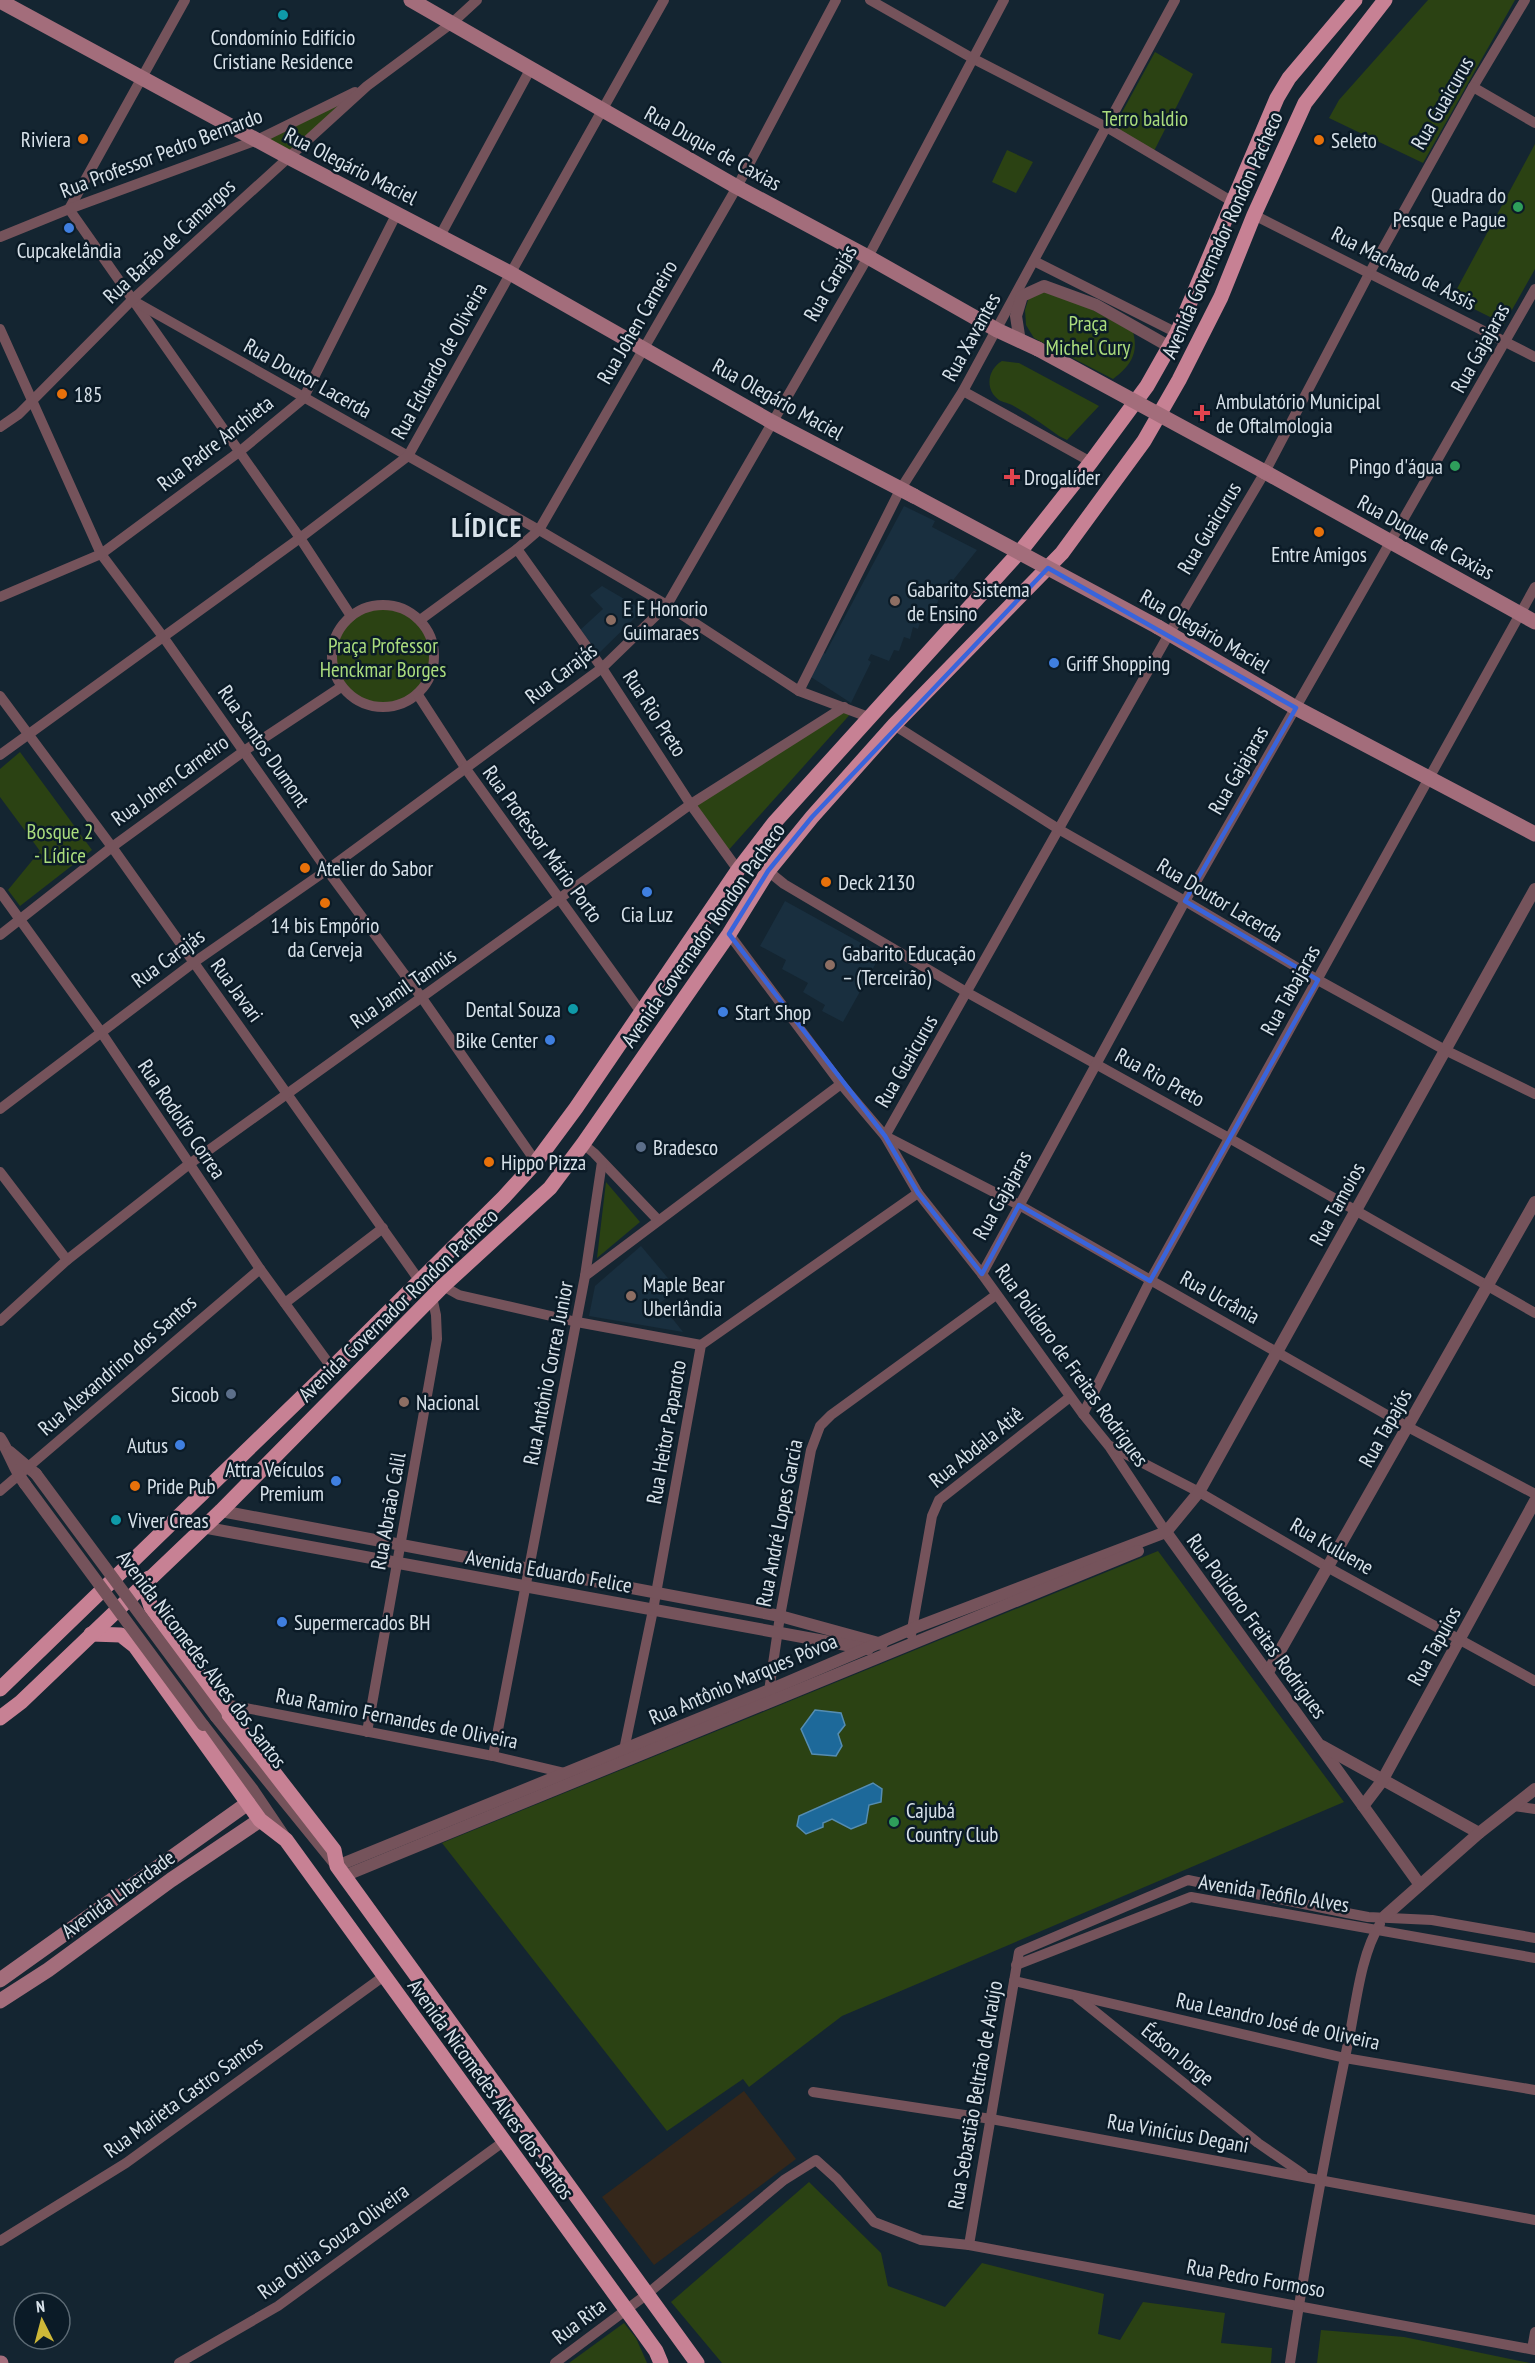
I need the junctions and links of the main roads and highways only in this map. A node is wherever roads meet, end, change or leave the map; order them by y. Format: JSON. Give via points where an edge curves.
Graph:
{"nodes":[{"id":1,"x":411,"y":0,"type":"edge"},
{"id":2,"x":1355,"y":0,"type":"edge"},
{"id":3,"x":1385,"y":0,"type":"edge"},
{"id":4,"x":0,"y":1,"type":"edge"},
{"id":5,"x":1535,"y":622,"type":"edge"},
{"id":6,"x":1535,"y":834,"type":"edge"},
{"id":7,"x":149,"y":1578,"type":"junction"},
{"id":8,"x":91,"y":1634,"type":"junction"},
{"id":9,"x":179,"y":1645,"type":"junction"},
{"id":10,"x":149,"y":1665,"type":"junction"},
{"id":11,"x":0,"y":1689,"type":"edge"},
{"id":12,"x":0,"y":1718,"type":"edge"},
{"id":13,"x":248,"y":1803,"type":"junction"},
{"id":14,"x":260,"y":1820,"type":"junction"},
{"id":15,"x":70,"y":1930,"type":"junction"},
{"id":16,"x":82,"y":1946,"type":"junction"},
{"id":17,"x":0,"y":1980,"type":"edge"},
{"id":18,"x":0,"y":2001,"type":"edge"},
{"id":19,"x":661,"y":2363,"type":"edge"},
{"id":20,"x":697,"y":2363,"type":"edge"}],
"edges":[{"from":1,"to":5,"type":"main road","name":"Rua Duque de Caxias","bridge":true,"via":[[737,187],[1391,540]]},
{"from":2,"to":11,"type":"main road","name":"Avenida Governador Rondon Pacheco","via":[[1284,86],[1272,108],[1173,340],[1147,386],[1023,548],[774,823],[536,1162],[332,1368]]},
{"from":3,"to":7,"type":"main road","name":"Avenida Governador Rondon Pacheco","via":[[1305,103],[1221,297],[1179,380],[1144,441],[1062,553],[894,725],[768,871],[729,934],[550,1188],[437,1291],[221,1511]]},
{"from":4,"to":6,"type":"main road","name":"Rua Olegário Maciel","bridge":true,"via":[[510,273],[772,422]]},
{"from":7,"to":8,"type":"main road","name":"Avenida Governador Rondon Pacheco"},
{"from":7,"to":9,"type":"main road","name":"Avenida Nicomedes Alves dos Santos","via":[[147,1595],[151,1607]]},
{"from":8,"to":10,"type":"main road","name":"Avenida Nicomedes Alves dos Santos","via":[[127,1637]]},
{"from":8,"to":12,"type":"main road","name":"Avenida Governador Rondon Pacheco"},
{"from":9,"to":10,"type":"main road","via":[[164,1639],[155,1641]]},
{"from":9,"to":20,"type":"main road","name":"Avenida Nicomedes Alves dos Santos","via":[[218,1710],[334,1850],[340,1871]]},
{"from":10,"to":13,"type":"main road","name":"Avenida Nicomedes Alves dos Santos"},
{"from":13,"to":14,"type":"main road","name":"Avenida Nicomedes Alves dos Santos"},
{"from":13,"to":15,"type":"main road","name":"Avenida Liberdade"},
{"from":14,"to":16,"type":"main road","name":"Avenida Liberdade"},
{"from":14,"to":19,"type":"main road","name":"Avenida Nicomedes Alves dos Santos","via":[[286,1840]]},
{"from":15,"to":16,"type":"main road"},
{"from":15,"to":17,"type":"main road","name":"Avenida Liberdade"},
{"from":16,"to":18,"type":"main road","name":"Avenida Liberdade"}]}
